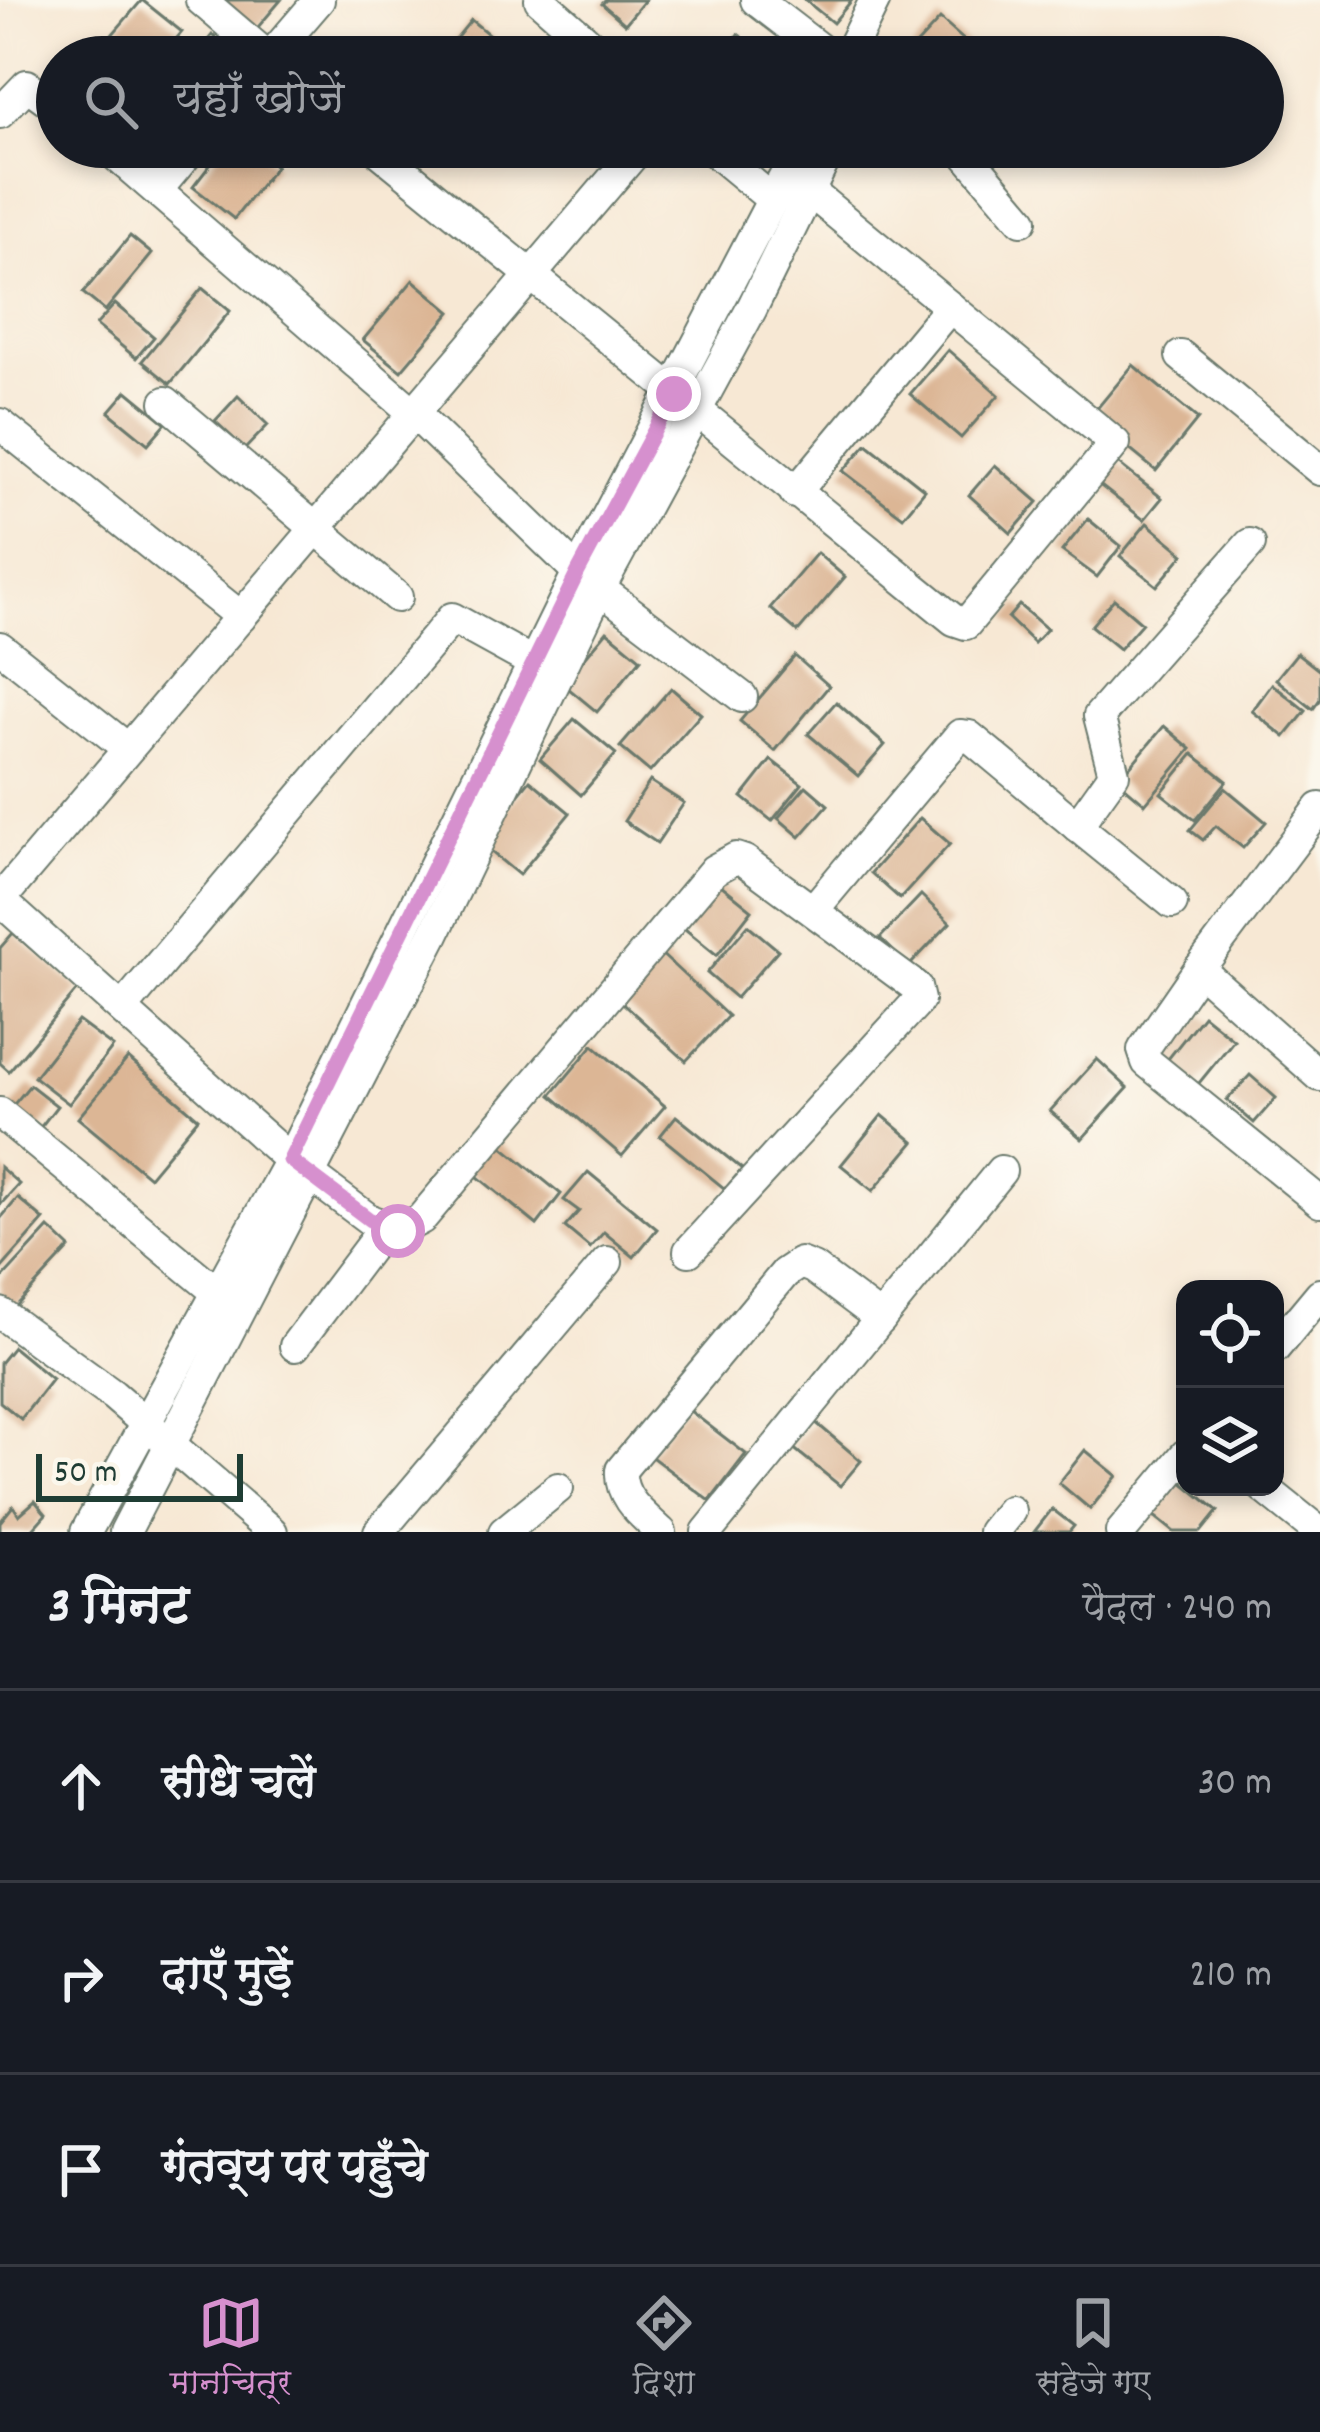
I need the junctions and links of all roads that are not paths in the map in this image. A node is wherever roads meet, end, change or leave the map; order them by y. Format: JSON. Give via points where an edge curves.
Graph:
{"nodes":[{"id":1,"x":201,"y":0,"type":"edge"},
{"id":2,"x":319,"y":0,"type":"edge"},
{"id":3,"x":540,"y":0,"type":"edge"},
{"id":4,"x":755,"y":0,"type":"edge"},
{"id":5,"x":875,"y":0,"type":"edge"},
{"id":6,"x":244,"y":36,"type":"edge"},
{"id":7,"x":287,"y":36,"type":"edge"},
{"id":8,"x":580,"y":36,"type":"edge"},
{"id":9,"x":802,"y":36,"type":"edge"},
{"id":10,"x":857,"y":36,"type":"edge"},
{"id":11,"x":36,"y":92,"type":"edge"},
{"id":12,"x":0,"y":113,"type":"edge"},
{"id":13,"x":131,"y":168,"type":"edge"},
{"id":14,"x":176,"y":168,"type":"edge"},
{"id":15,"x":399,"y":168,"type":"edge"},
{"id":16,"x":622,"y":168,"type":"edge"},
{"id":17,"x":978,"y":168,"type":"edge"},
{"id":18,"x":793,"y":178,"type":"edge"},
{"id":19,"x":158,"y":190,"type":"junction"},
{"id":20,"x":1022,"y":220,"type":"dead end"},
{"id":21,"x":529,"y":279,"type":"junction"},
{"id":22,"x":950,"y":307,"type":"junction"},
{"id":23,"x":1180,"y":356,"type":"dead end"},
{"id":24,"x":166,"y":402,"type":"dead end"},
{"id":25,"x":685,"y":404,"type":"junction"},
{"id":26,"x":415,"y":414,"type":"junction"},
{"id":27,"x":0,"y":424,"type":"edge"},
{"id":28,"x":1320,"y":470,"type":"edge"},
{"id":29,"x":795,"y":493,"type":"junction"},
{"id":30,"x":313,"y":529,"type":"junction"},
{"id":31,"x":1250,"y":544,"type":"dead end"},
{"id":32,"x":588,"y":581,"type":"junction"},
{"id":33,"x":397,"y":597,"type":"dead end"},
{"id":34,"x":241,"y":616,"type":"junction"},
{"id":35,"x":0,"y":647,"type":"edge"},
{"id":36,"x":546,"y":670,"type":"junction"},
{"id":37,"x":742,"y":697,"type":"dead end"},
{"id":38,"x":127,"y":748,"type":"junction"},
{"id":39,"x":1320,"y":808,"type":"edge"},
{"id":40,"x":1077,"y":826,"type":"junction"},
{"id":41,"x":0,"y":900,"type":"edge"},
{"id":42,"x":1172,"y":903,"type":"dead end"},
{"id":43,"x":814,"y":909,"type":"junction"},
{"id":44,"x":1199,"y":969,"type":"junction"},
{"id":45,"x":122,"y":1009,"type":"junction"},
{"id":46,"x":1320,"y":1076,"type":"edge"},
{"id":47,"x":0,"y":1113,"type":"edge"},
{"id":48,"x":298,"y":1166,"type":"junction"},
{"id":49,"x":1001,"y":1172,"type":"dead end"},
{"id":50,"x":1320,"y":1202,"type":"edge"},
{"id":51,"x":384,"y":1228,"type":"junction"},
{"id":52,"x":689,"y":1251,"type":"dead end"},
{"id":53,"x":608,"y":1262,"type":"dead end"},
{"id":54,"x":218,"y":1292,"type":"junction"},
{"id":55,"x":1320,"y":1294,"type":"edge"},
{"id":56,"x":881,"y":1319,"type":"junction"},
{"id":57,"x":4,"y":1324,"type":"edge"},
{"id":58,"x":1284,"y":1337,"type":"edge"},
{"id":59,"x":295,"y":1346,"type":"dead end"},
{"id":60,"x":146,"y":1422,"type":"junction"},
{"id":61,"x":172,"y":1443,"type":"junction"},
{"id":62,"x":1176,"y":1466,"type":"edge"},
{"id":63,"x":558,"y":1488,"type":"dead end"},
{"id":64,"x":1275,"y":1496,"type":"edge"},
{"id":65,"x":86,"y":1532,"type":"edge"},
{"id":66,"x":125,"y":1532,"type":"edge"},
{"id":67,"x":272,"y":1532,"type":"edge"},
{"id":68,"x":379,"y":1532,"type":"edge"},
{"id":69,"x":504,"y":1532,"type":"edge"},
{"id":70,"x":661,"y":1532,"type":"edge"},
{"id":71,"x":707,"y":1532,"type":"edge"},
{"id":72,"x":1121,"y":1532,"type":"edge"},
{"id":73,"x":1319,"y":1532,"type":"edge"}],
"edges":[{"from":1,"to":6,"type":"street"},
{"from":2,"to":7,"type":"street"},
{"from":3,"to":8,"type":"street"},
{"from":4,"to":9,"type":"street"},
{"from":5,"to":10,"type":"street"},
{"from":11,"to":12,"type":"street","via":[[26,85]]},
{"from":13,"to":19,"type":"street"},
{"from":14,"to":19,"type":"street"},
{"from":15,"to":21,"type":"street"},
{"from":16,"to":21,"type":"street"},
{"from":17,"to":20,"type":"street"},
{"from":18,"to":22,"type":"street"},
{"from":18,"to":25,"type":"street"},
{"from":19,"to":26,"type":"street"},
{"from":21,"to":25,"type":"street"},
{"from":21,"to":26,"type":"street"},
{"from":22,"to":29,"type":"street"},
{"from":22,"to":29,"type":"street","via":[[1116,445],[973,621],[954,620]]},
{"from":23,"to":28,"type":"street"},
{"from":24,"to":30,"type":"street"},
{"from":25,"to":29,"type":"street"},
{"from":25,"to":32,"type":"street"},
{"from":26,"to":30,"type":"street"},
{"from":26,"to":32,"type":"street"},
{"from":27,"to":34,"type":"street"},
{"from":30,"to":33,"type":"street"},
{"from":30,"to":34,"type":"street"},
{"from":31,"to":40,"type":"street","via":[[1099,716],[1114,774]]},
{"from":32,"to":36,"type":"street"},
{"from":32,"to":37,"type":"street"},
{"from":34,"to":38,"type":"street"},
{"from":35,"to":38,"type":"street"},
{"from":36,"to":45,"type":"street","via":[[452,618]]},
{"from":36,"to":48,"type":"street"},
{"from":38,"to":41,"type":"street"},
{"from":39,"to":44,"type":"street"},
{"from":40,"to":42,"type":"street"},
{"from":40,"to":43,"type":"street","via":[[960,735]]},
{"from":41,"to":45,"type":"street"},
{"from":43,"to":51,"type":"street","via":[[746,861],[725,862],[421,1219],[406,1229]]},
{"from":43,"to":52,"type":"street","via":[[916,987],[919,1000]]},
{"from":44,"to":46,"type":"street"},
{"from":44,"to":50,"type":"street","via":[[1144,1043],[1144,1057]]},
{"from":45,"to":48,"type":"street"},
{"from":47,"to":54,"type":"street"},
{"from":48,"to":51,"type":"street"},
{"from":48,"to":54,"type":"street"},
{"from":48,"to":61,"type":"street"},
{"from":49,"to":56,"type":"street"},
{"from":51,"to":59,"type":"street"},
{"from":53,"to":68,"type":"street"},
{"from":54,"to":60,"type":"street"},
{"from":55,"to":58,"type":"street"},
{"from":56,"to":70,"type":"street","via":[[813,1268],[800,1263],[785,1273],[621,1470],[630,1501]]},
{"from":56,"to":71,"type":"street"},
{"from":57,"to":60,"type":"street"},
{"from":60,"to":61,"type":"street"},
{"from":60,"to":65,"type":"street"},
{"from":61,"to":66,"type":"street"},
{"from":61,"to":67,"type":"street"},
{"from":62,"to":72,"type":"street"},
{"from":63,"to":69,"type":"street"},
{"from":64,"to":73,"type":"street"}]}
